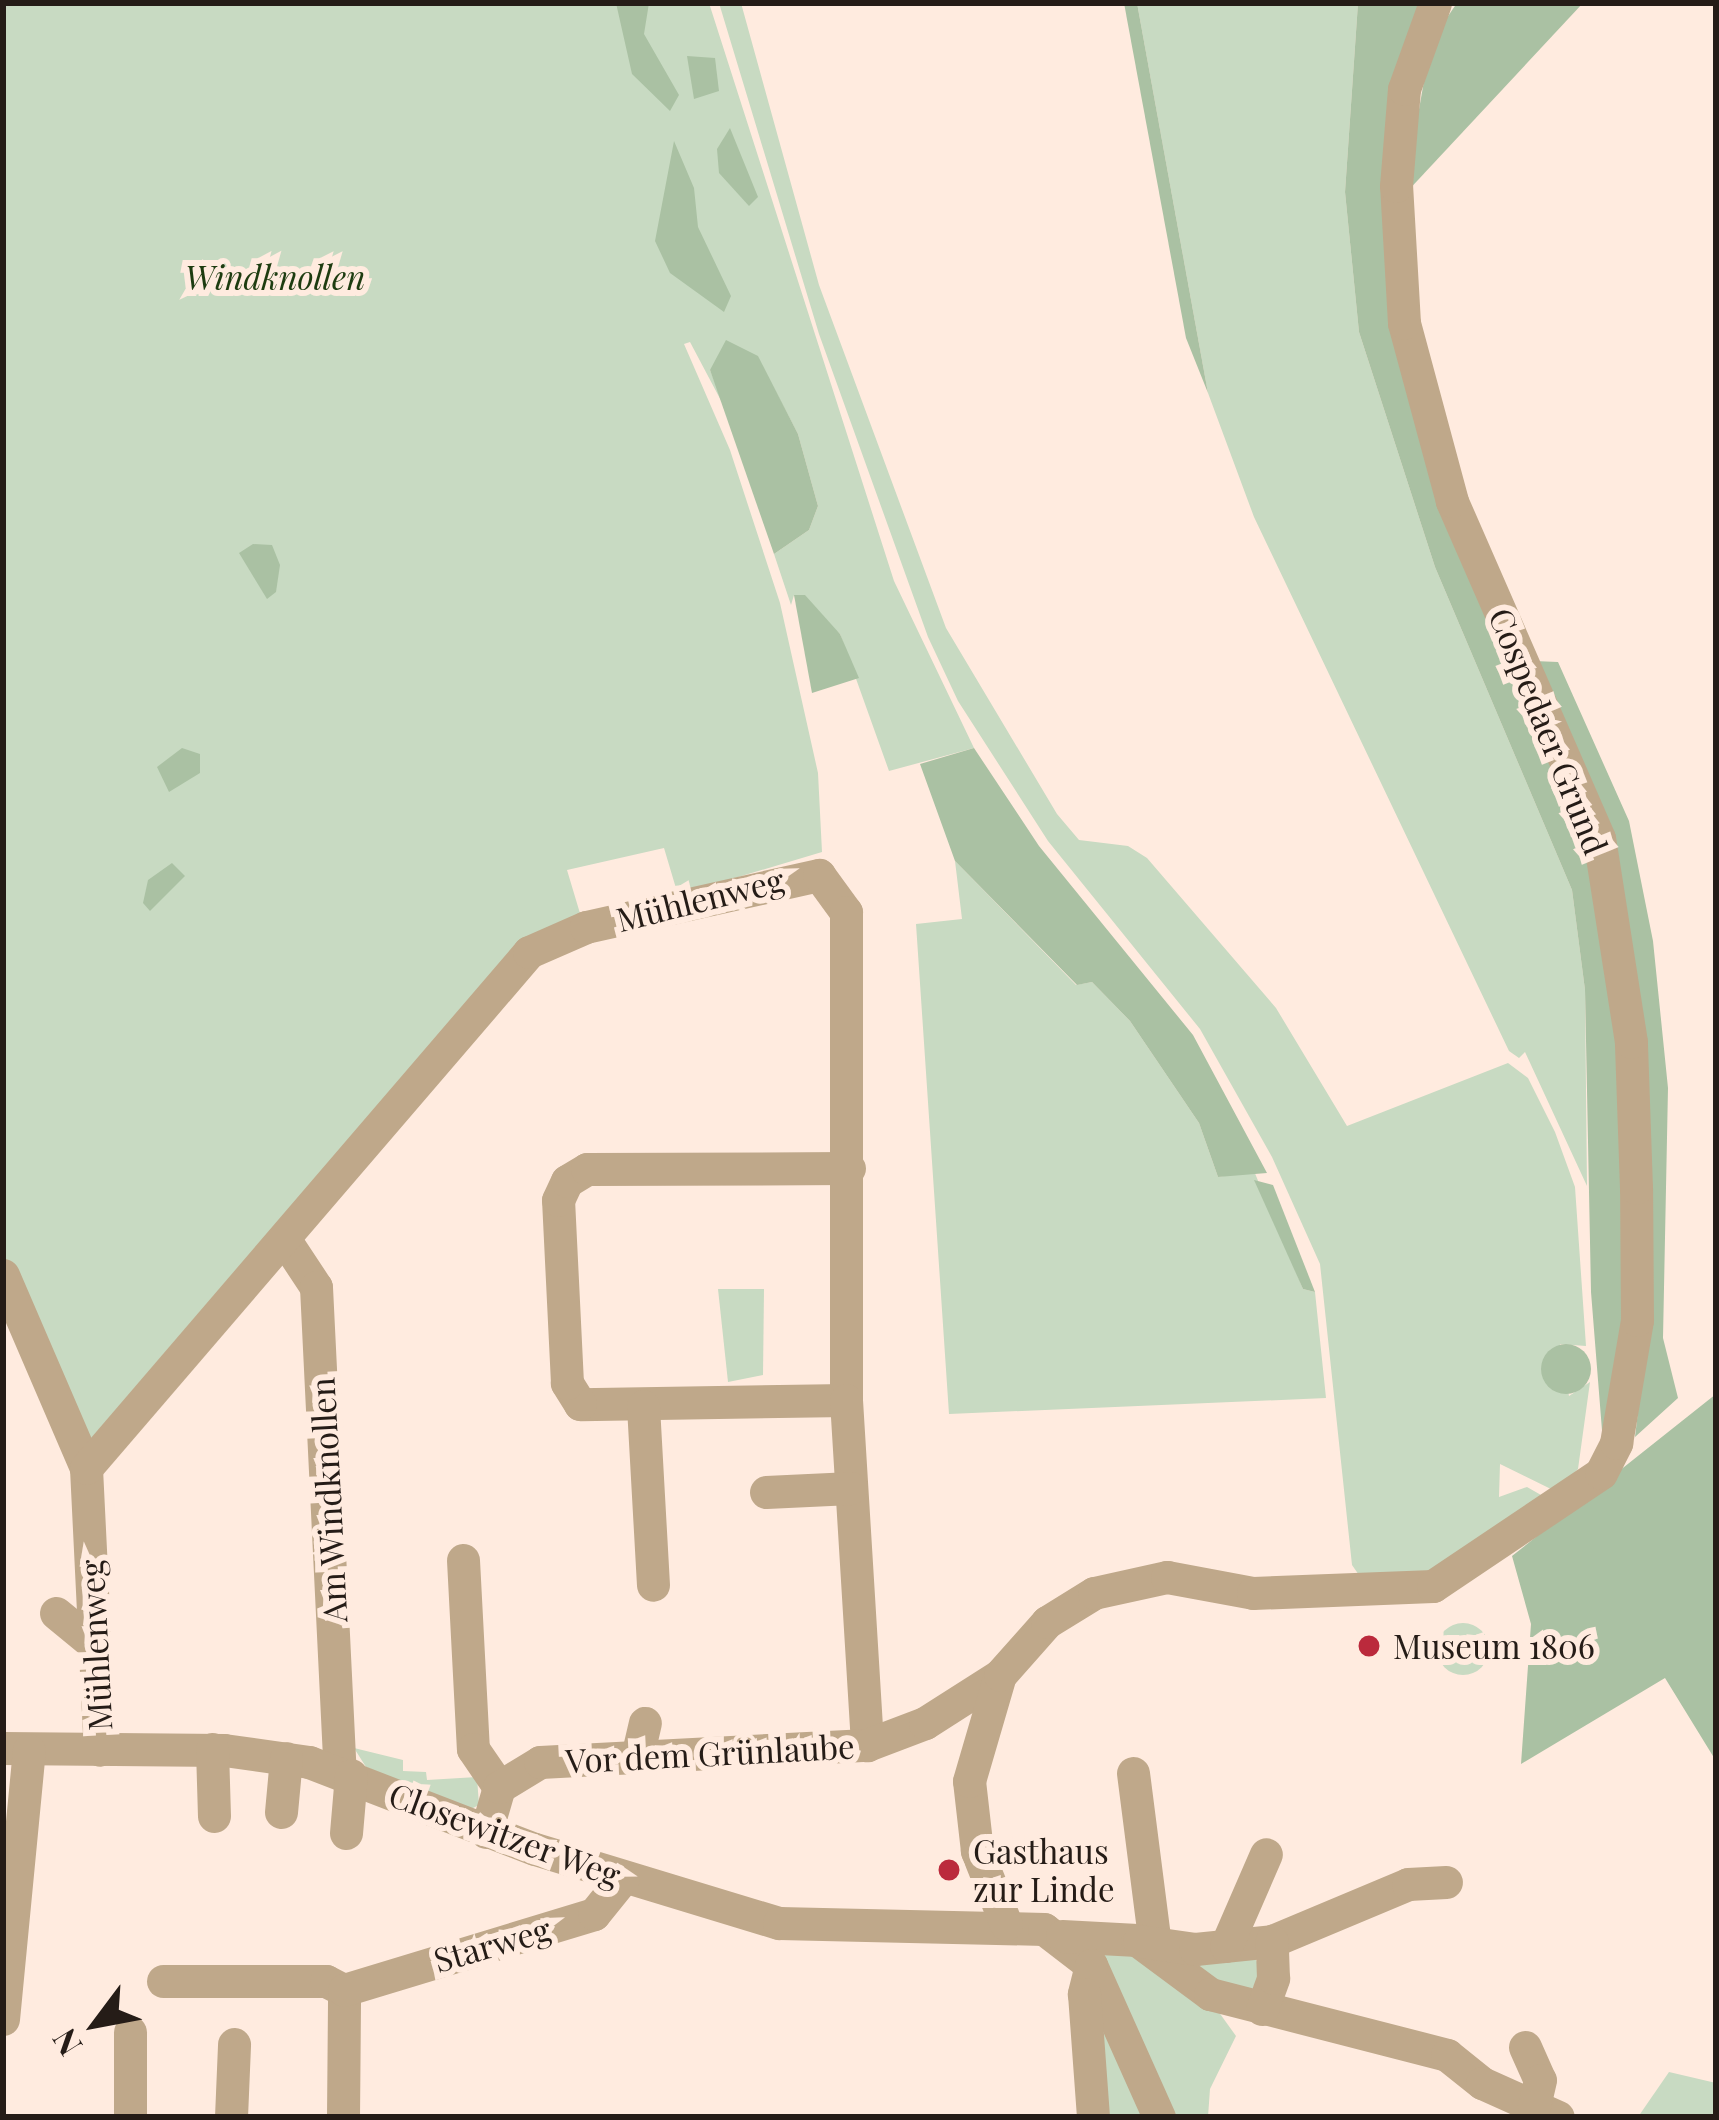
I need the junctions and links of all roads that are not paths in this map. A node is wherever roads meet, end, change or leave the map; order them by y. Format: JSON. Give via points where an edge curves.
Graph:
{"nodes":[{"id":1,"x":1435,"y":3,"type":"edge"},
{"id":2,"x":849,"y":1168,"type":"junction"},
{"id":3,"x":285,"y":1240,"type":"junction"},
{"id":4,"x":3,"y":1275,"type":"edge"},
{"id":5,"x":846,"y":1400,"type":"junction"},
{"id":6,"x":643,"y":1406,"type":"junction"},
{"id":7,"x":86,"y":1468,"type":"junction"},
{"id":8,"x":850,"y":1488,"type":"junction"},
{"id":9,"x":766,"y":1492,"type":"dead end"},
{"id":10,"x":463,"y":1560,"type":"dead end"},
{"id":11,"x":653,"y":1586,"type":"dead end"},
{"id":12,"x":56,"y":1612,"type":"dead end"},
{"id":13,"x":95,"y":1646,"type":"junction"},
{"id":14,"x":1000,"y":1675,"type":"junction"},
{"id":15,"x":645,"y":1723,"type":"dead end"},
{"id":16,"x":925,"y":1723,"type":"junction"},
{"id":17,"x":977,"y":1738,"type":"junction"},
{"id":18,"x":867,"y":1745,"type":"junction"},
{"id":19,"x":16,"y":1749,"type":"edge"},
{"id":20,"x":212,"y":1749,"type":"junction"},
{"id":21,"x":100,"y":1750,"type":"junction"},
{"id":22,"x":637,"y":1757,"type":"junction"},
{"id":23,"x":286,"y":1758,"type":"junction"},
{"id":24,"x":345,"y":1773,"type":"junction"},
{"id":25,"x":1139,"y":1782,"type":"dead end"},
{"id":26,"x":500,"y":1787,"type":"junction"},
{"id":27,"x":281,"y":1812,"type":"dead end"},
{"id":28,"x":214,"y":1816,"type":"dead end"},
{"id":29,"x":486,"y":1832,"type":"junction"},
{"id":30,"x":346,"y":1833,"type":"dead end"},
{"id":31,"x":1258,"y":1856,"type":"dead end"},
{"id":32,"x":623,"y":1878,"type":"junction"},
{"id":33,"x":1446,"y":1882,"type":"dead end"},
{"id":34,"x":1230,"y":1923,"type":"junction"},
{"id":35,"x":1006,"y":1924,"type":"junction"},
{"id":36,"x":1062,"y":1936,"type":"junction"},
{"id":37,"x":1273,"y":1941,"type":"junction"},
{"id":38,"x":1146,"y":1943,"type":"junction"},
{"id":39,"x":1090,"y":1965,"type":"junction"},
{"id":40,"x":5,"y":1977,"type":"edge"},
{"id":41,"x":163,"y":1981,"type":"dead end"},
{"id":42,"x":344,"y":1990,"type":"junction"},
{"id":43,"x":1262,"y":2009,"type":"junction"},
{"id":44,"x":3,"y":2019,"type":"edge"},
{"id":45,"x":130,"y":2032,"type":"dead end"},
{"id":46,"x":234,"y":2044,"type":"dead end"},
{"id":47,"x":1525,"y":2047,"type":"dead end"},
{"id":48,"x":1547,"y":2097,"type":"edge"},
{"id":49,"x":130,"y":2117,"type":"edge"},
{"id":50,"x":231,"y":2117,"type":"edge"},
{"id":51,"x":343,"y":2117,"type":"edge"},
{"id":52,"x":1094,"y":2117,"type":"edge"},
{"id":53,"x":1159,"y":2117,"type":"edge"}],
"edges":[{"from":1,"to":14,"type":"street","name":"Cospedaer Grund","via":[[1404,88],[1396,205],[1404,323],[1452,501],[1599,838],[1631,1042],[1637,1320],[1616,1443],[1601,1473],[1432,1586],[1347,1595],[1138,1580],[1061,1611]]},
{"from":2,"to":3,"type":"street","name":"Mühlenweg","via":[[846,913],[833,884],[806,872],[586,927],[529,952]]},
{"from":2,"to":5,"type":"street","name":"Mühlenweg"},
{"from":2,"to":6,"type":"street","via":[[587,1169],[567,1181],[558,1217],[569,1390],[589,1406]]},
{"from":3,"to":7,"type":"street","name":"Mühlenweg"},
{"from":3,"to":24,"type":"street","name":"Am Windknollen","via":[[316,1287]]},
{"from":4,"to":7,"type":"street","name":"Mühlenweg"},
{"from":5,"to":6,"type":"street"},
{"from":5,"to":8,"type":"street","name":"Mühlenweg"},
{"from":6,"to":11,"type":"street"},
{"from":7,"to":13,"type":"street","name":"Mühlenweg"},
{"from":8,"to":9,"type":"street"},
{"from":8,"to":18,"type":"street","name":"Mühlenweg","via":[[874,1633]]},
{"from":10,"to":26,"type":"street","via":[[473,1749]]},
{"from":12,"to":13,"type":"street"},
{"from":13,"to":21,"type":"street","name":"Mühlenweg"},
{"from":14,"to":16,"type":"street","name":"Vor dem Grünlaube"},
{"from":14,"to":17,"type":"street"},
{"from":15,"to":22,"type":"street"},
{"from":16,"to":17,"type":"street"},
{"from":16,"to":18,"type":"street","name":"Vor dem Grünlaube"},
{"from":17,"to":35,"type":"street","via":[[971,1824]]},
{"from":18,"to":22,"type":"street","name":"Vor dem Grünlaube"},
{"from":19,"to":21,"type":"street","name":"Closewitzer Weg"},
{"from":19,"to":40,"type":"street"},
{"from":20,"to":21,"type":"street","name":"Closewitzer Weg"},
{"from":20,"to":23,"type":"street","name":"Closewitzer Weg"},
{"from":20,"to":28,"type":"street"},
{"from":22,"to":26,"type":"street","name":"Vor dem Grünlaube","via":[[540,1762]]},
{"from":23,"to":24,"type":"street","name":"Closewitzer Weg"},
{"from":23,"to":27,"type":"street"},
{"from":24,"to":29,"type":"street","name":"Closewitzer Weg"},
{"from":24,"to":30,"type":"street","name":"Am Windknollen"},
{"from":25,"to":38,"type":"street"},
{"from":26,"to":29,"type":"street"},
{"from":29,"to":32,"type":"street","name":"Closewitzer Weg"},
{"from":31,"to":34,"type":"street"},
{"from":32,"to":35,"type":"street","name":"Closewitzer Weg","via":[[791,1925]]},
{"from":32,"to":42,"type":"street","name":"Starweg","via":[[594,1915]]},
{"from":33,"to":37,"type":"street","name":"Closewitzer Weg","via":[[1408,1884]]},
{"from":34,"to":37,"type":"street","name":"Closewitzer Weg"},
{"from":34,"to":38,"type":"street","name":"Closewitzer Weg"},
{"from":35,"to":36,"type":"street","name":"Closewitzer Weg"},
{"from":36,"to":38,"type":"street","name":"Closewitzer Weg"},
{"from":36,"to":39,"type":"street"},
{"from":37,"to":43,"type":"street"},
{"from":38,"to":43,"type":"street","via":[[1210,1994]]},
{"from":39,"to":52,"type":"street","via":[[1084,1994]]},
{"from":39,"to":53,"type":"street"},
{"from":40,"to":44,"type":"street"},
{"from":41,"to":42,"type":"street","name":"Starweg","via":[[326,1981]]},
{"from":42,"to":51,"type":"street"},
{"from":43,"to":48,"type":"street","via":[[1447,2055],[1482,2083]]},
{"from":45,"to":49,"type":"street"},
{"from":46,"to":50,"type":"street"},
{"from":47,"to":48,"type":"street"}]}
